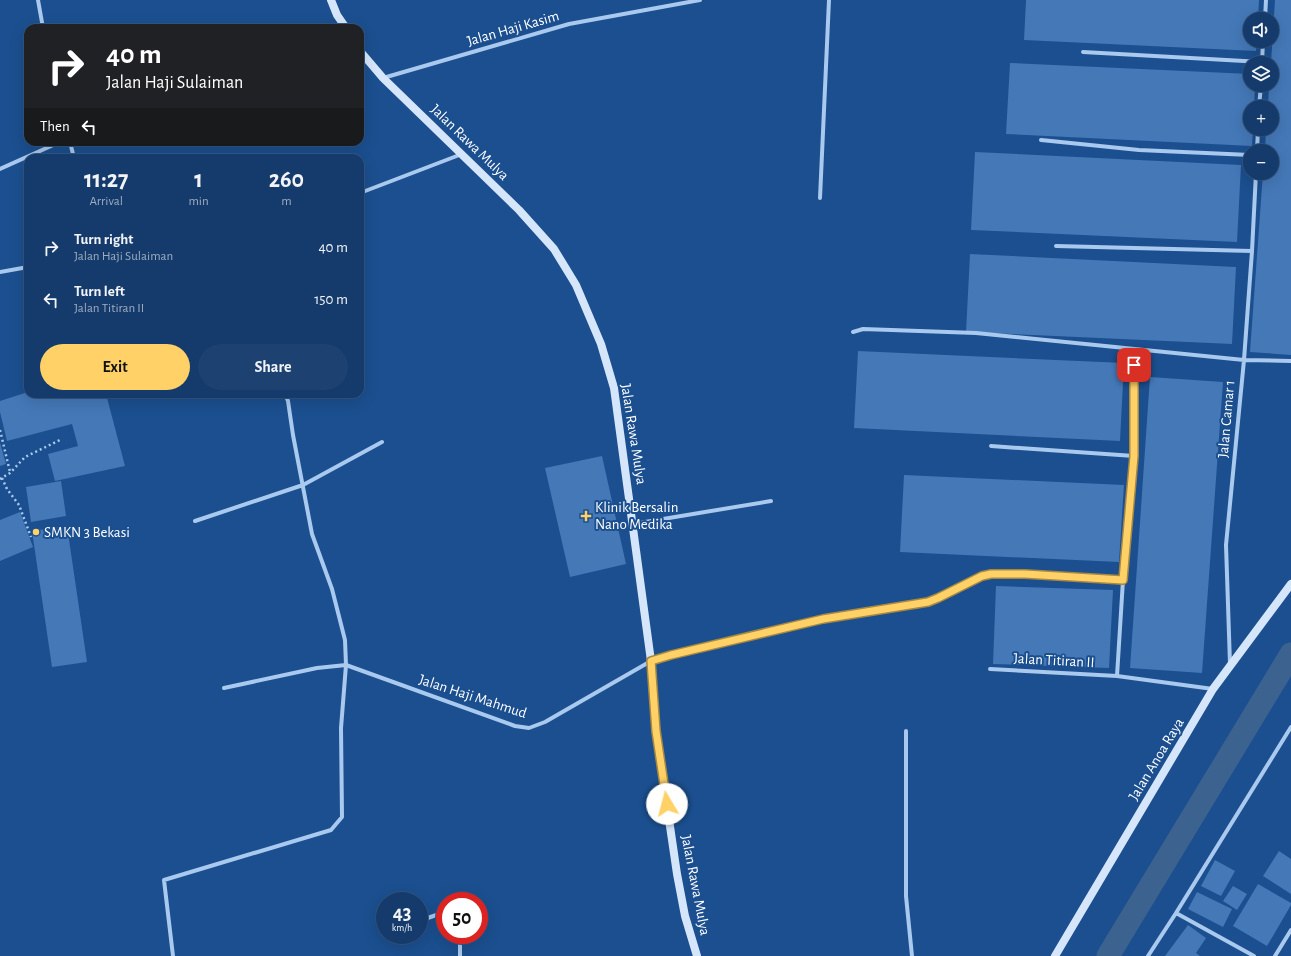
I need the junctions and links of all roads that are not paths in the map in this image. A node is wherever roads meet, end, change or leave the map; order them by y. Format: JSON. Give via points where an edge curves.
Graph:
{"nodes":[{"id":1,"x":38,"y":0,"type":"edge"},
{"id":2,"x":331,"y":0,"type":"edge"},
{"id":3,"x":700,"y":0,"type":"edge"},
{"id":4,"x":829,"y":0,"type":"edge"},
{"id":5,"x":1266,"y":0,"type":"edge"},
{"id":6,"x":1265,"y":12,"type":"edge"},
{"id":7,"x":42,"y":24,"type":"edge"},
{"id":8,"x":343,"y":24,"type":"edge"},
{"id":9,"x":1083,"y":52,"type":"dead end"},
{"id":10,"x":364,"y":56,"type":"edge"},
{"id":11,"x":1243,"y":62,"type":"edge"},
{"id":12,"x":383,"y":78,"type":"junction"},
{"id":13,"x":1040,"y":140,"type":"dead end"},
{"id":14,"x":51,"y":146,"type":"edge"},
{"id":15,"x":33,"y":154,"type":"edge"},
{"id":16,"x":462,"y":154,"type":"junction"},
{"id":17,"x":1243,"y":155,"type":"edge"},
{"id":18,"x":24,"y":158,"type":"edge"},
{"id":19,"x":0,"y":169,"type":"edge"},
{"id":20,"x":1256,"y":180,"type":"edge"},
{"id":21,"x":364,"y":191,"type":"edge"},
{"id":22,"x":820,"y":198,"type":"dead end"},
{"id":23,"x":1056,"y":246,"type":"dead end"},
{"id":24,"x":1252,"y":251,"type":"junction"},
{"id":25,"x":24,"y":268,"type":"edge"},
{"id":26,"x":0,"y":272,"type":"edge"},
{"id":27,"x":853,"y":332,"type":"dead end"},
{"id":28,"x":1134,"y":349,"type":"junction"},
{"id":29,"x":1244,"y":360,"type":"junction"},
{"id":30,"x":1291,"y":361,"type":"edge"},
{"id":31,"x":286,"y":398,"type":"edge"},
{"id":32,"x":382,"y":442,"type":"dead end"},
{"id":33,"x":991,"y":446,"type":"dead end"},
{"id":34,"x":1134,"y":456,"type":"junction"},
{"id":35,"x":303,"y":485,"type":"junction"},
{"id":36,"x":771,"y":501,"type":"dead end"},
{"id":37,"x":195,"y":521,"type":"dead end"},
{"id":38,"x":633,"y":524,"type":"junction"},
{"id":39,"x":1123,"y":580,"type":"junction"},
{"id":40,"x":1291,"y":584,"type":"edge"},
{"id":41,"x":651,"y":661,"type":"junction"},
{"id":42,"x":346,"y":665,"type":"junction"},
{"id":43,"x":1230,"y":666,"type":"junction"},
{"id":44,"x":990,"y":669,"type":"dead end"},
{"id":45,"x":1117,"y":676,"type":"junction"},
{"id":46,"x":224,"y":688,"type":"dead end"},
{"id":47,"x":1214,"y":689,"type":"junction"},
{"id":48,"x":1291,"y":727,"type":"edge"},
{"id":49,"x":906,"y":731,"type":"dead end"},
{"id":50,"x":1176,"y":913,"type":"junction"},
{"id":51,"x":1291,"y":930,"type":"edge"},
{"id":52,"x":460,"y":944,"type":"edge"},
{"id":53,"x":173,"y":956,"type":"edge"},
{"id":54,"x":460,"y":956,"type":"edge"},
{"id":55,"x":697,"y":956,"type":"edge"},
{"id":56,"x":912,"y":956,"type":"edge"},
{"id":57,"x":1056,"y":956,"type":"edge"},
{"id":58,"x":1148,"y":956,"type":"edge"},
{"id":59,"x":1254,"y":956,"type":"edge"},
{"id":60,"x":1276,"y":956,"type":"edge"}],
"edges":[{"from":1,"to":7,"type":"street"},
{"from":2,"to":8,"type":"main road"},
{"from":3,"to":12,"type":"street","name":"Jalan Haji Kasim","via":[[569,24]]},
{"from":4,"to":22,"type":"street"},
{"from":5,"to":6,"type":"street"},
{"from":9,"to":11,"type":"street"},
{"from":10,"to":12,"type":"main road","name":"Jalan Rawa Mulya"},
{"from":12,"to":16,"type":"main road","name":"Jalan Rawa Mulya"},
{"from":13,"to":17,"type":"street","via":[[1139,150]]},
{"from":14,"to":15,"type":"street"},
{"from":16,"to":21,"type":"street"},
{"from":16,"to":38,"type":"main road","name":"Jalan Rawa Mulya","via":[[554,249],[576,285],[601,344],[614,388]]},
{"from":18,"to":19,"type":"street"},
{"from":20,"to":24,"type":"street","name":"Jalan Camar 1"},
{"from":23,"to":24,"type":"street"},
{"from":24,"to":29,"type":"street","name":"Jalan Camar 1"},
{"from":25,"to":26,"type":"street"},
{"from":27,"to":28,"type":"street","via":[[863,330],[976,333]]},
{"from":28,"to":29,"type":"street"},
{"from":28,"to":34,"type":"street"},
{"from":29,"to":30,"type":"street"},
{"from":29,"to":43,"type":"street","name":"Jalan Camar 1","via":[[1226,545]]},
{"from":31,"to":35,"type":"street"},
{"from":32,"to":35,"type":"street"},
{"from":33,"to":34,"type":"street"},
{"from":34,"to":39,"type":"street"},
{"from":35,"to":37,"type":"street"},
{"from":35,"to":42,"type":"street","via":[[312,534],[332,589],[344,634]]},
{"from":36,"to":38,"type":"street"},
{"from":38,"to":41,"type":"main road","name":"Jalan Rawa Mulya"},
{"from":39,"to":41,"type":"street","name":"Jalan Haji Mahmud","via":[[991,574],[928,602],[823,619]]},
{"from":39,"to":45,"type":"street"},
{"from":40,"to":43,"type":"main road","name":"Jalan Anoa Raya"},
{"from":41,"to":42,"type":"street","name":"Jalan Haji Mahmud","via":[[545,722],[529,728],[515,726]]},
{"from":41,"to":55,"type":"main road","name":"Jalan Rawa Mulya","via":[[656,731],[677,874],[685,916]]},
{"from":42,"to":46,"type":"street","via":[[317,668]]},
{"from":42,"to":53,"type":"street","via":[[341,728],[342,817],[331,830],[164,880]]},
{"from":43,"to":47,"type":"main road","name":"Jalan Anoa Raya"},
{"from":44,"to":45,"type":"street","name":"Jalan Titiran II"},
{"from":45,"to":47,"type":"street","name":"Jalan Titiran II"},
{"from":47,"to":57,"type":"main road","name":"Jalan Anoa Raya"},
{"from":48,"to":50,"type":"street"},
{"from":49,"to":56,"type":"street","via":[[906,896]]},
{"from":50,"to":58,"type":"street"},
{"from":50,"to":59,"type":"street"},
{"from":51,"to":60,"type":"street"},
{"from":52,"to":54,"type":"street"}]}
